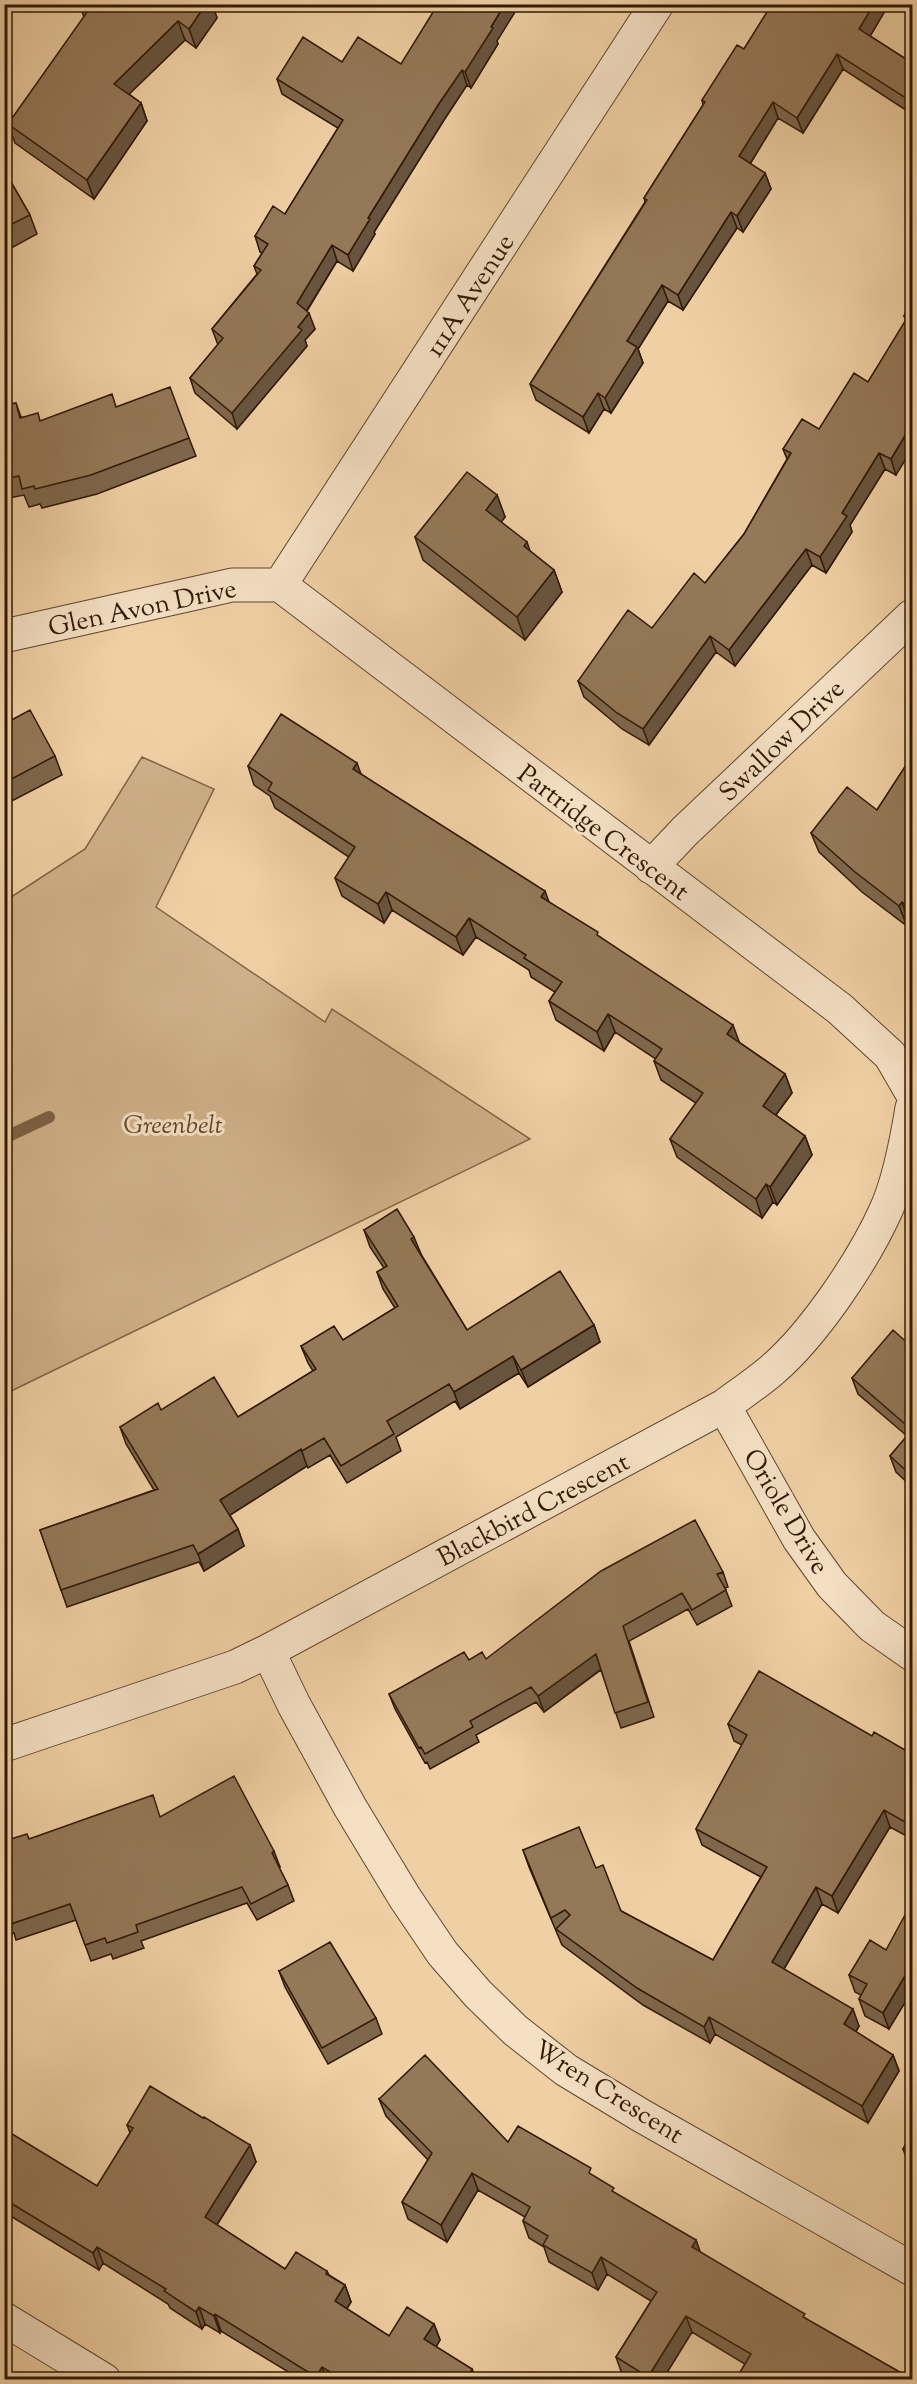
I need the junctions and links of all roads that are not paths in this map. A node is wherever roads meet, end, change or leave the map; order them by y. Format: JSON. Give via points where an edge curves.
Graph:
{"nodes":[{"id":1,"x":657,"y":4,"type":"edge"},
{"id":2,"x":280,"y":585,"type":"junction"},
{"id":3,"x":912,"y":616,"type":"edge"},
{"id":4,"x":4,"y":636,"type":"edge"},
{"id":5,"x":651,"y":867,"type":"junction"},
{"id":6,"x":912,"y":1093,"type":"edge"},
{"id":7,"x":912,"y":1108,"type":"edge"},
{"id":8,"x":724,"y":1406,"type":"junction"},
{"id":9,"x":268,"y":1651,"type":"junction"},
{"id":10,"x":912,"y":1654,"type":"edge"},
{"id":11,"x":4,"y":1745,"type":"edge"},
{"id":12,"x":912,"y":2269,"type":"edge"},
{"id":13,"x":4,"y":2319,"type":"edge"},
{"id":14,"x":104,"y":2379,"type":"edge"}],
"edges":[{"from":1,"to":2,"type":"street","name":"111A Avenue"},
{"from":2,"to":4,"type":"street","name":"Glen Avon Drive","via":[[232,585]]},
{"from":2,"to":5,"type":"street","name":"Partridge Crescent"},
{"from":3,"to":5,"type":"street","name":"Swallow Drive"},
{"from":5,"to":6,"type":"street","name":"Partridge Crescent","via":[[840,1009],[890,1055]]},
{"from":7,"to":8,"type":"street","name":"Blackbird Crescent","via":[[886,1209],[856,1263],[815,1324],[773,1369]]},
{"from":8,"to":9,"type":"street","name":"Blackbird Crescent"},
{"from":8,"to":10,"type":"street","name":"Oriole Drive","via":[[799,1539],[832,1586],[872,1626]]},
{"from":9,"to":11,"type":"street","name":"Blackbird Crescent","via":[[235,1667]]},
{"from":9,"to":12,"type":"street","name":"Wren Crescent","via":[[311,1736],[405,1898],[443,1954],[515,2030],[576,2076]]},
{"from":13,"to":14,"type":"street"}]}
